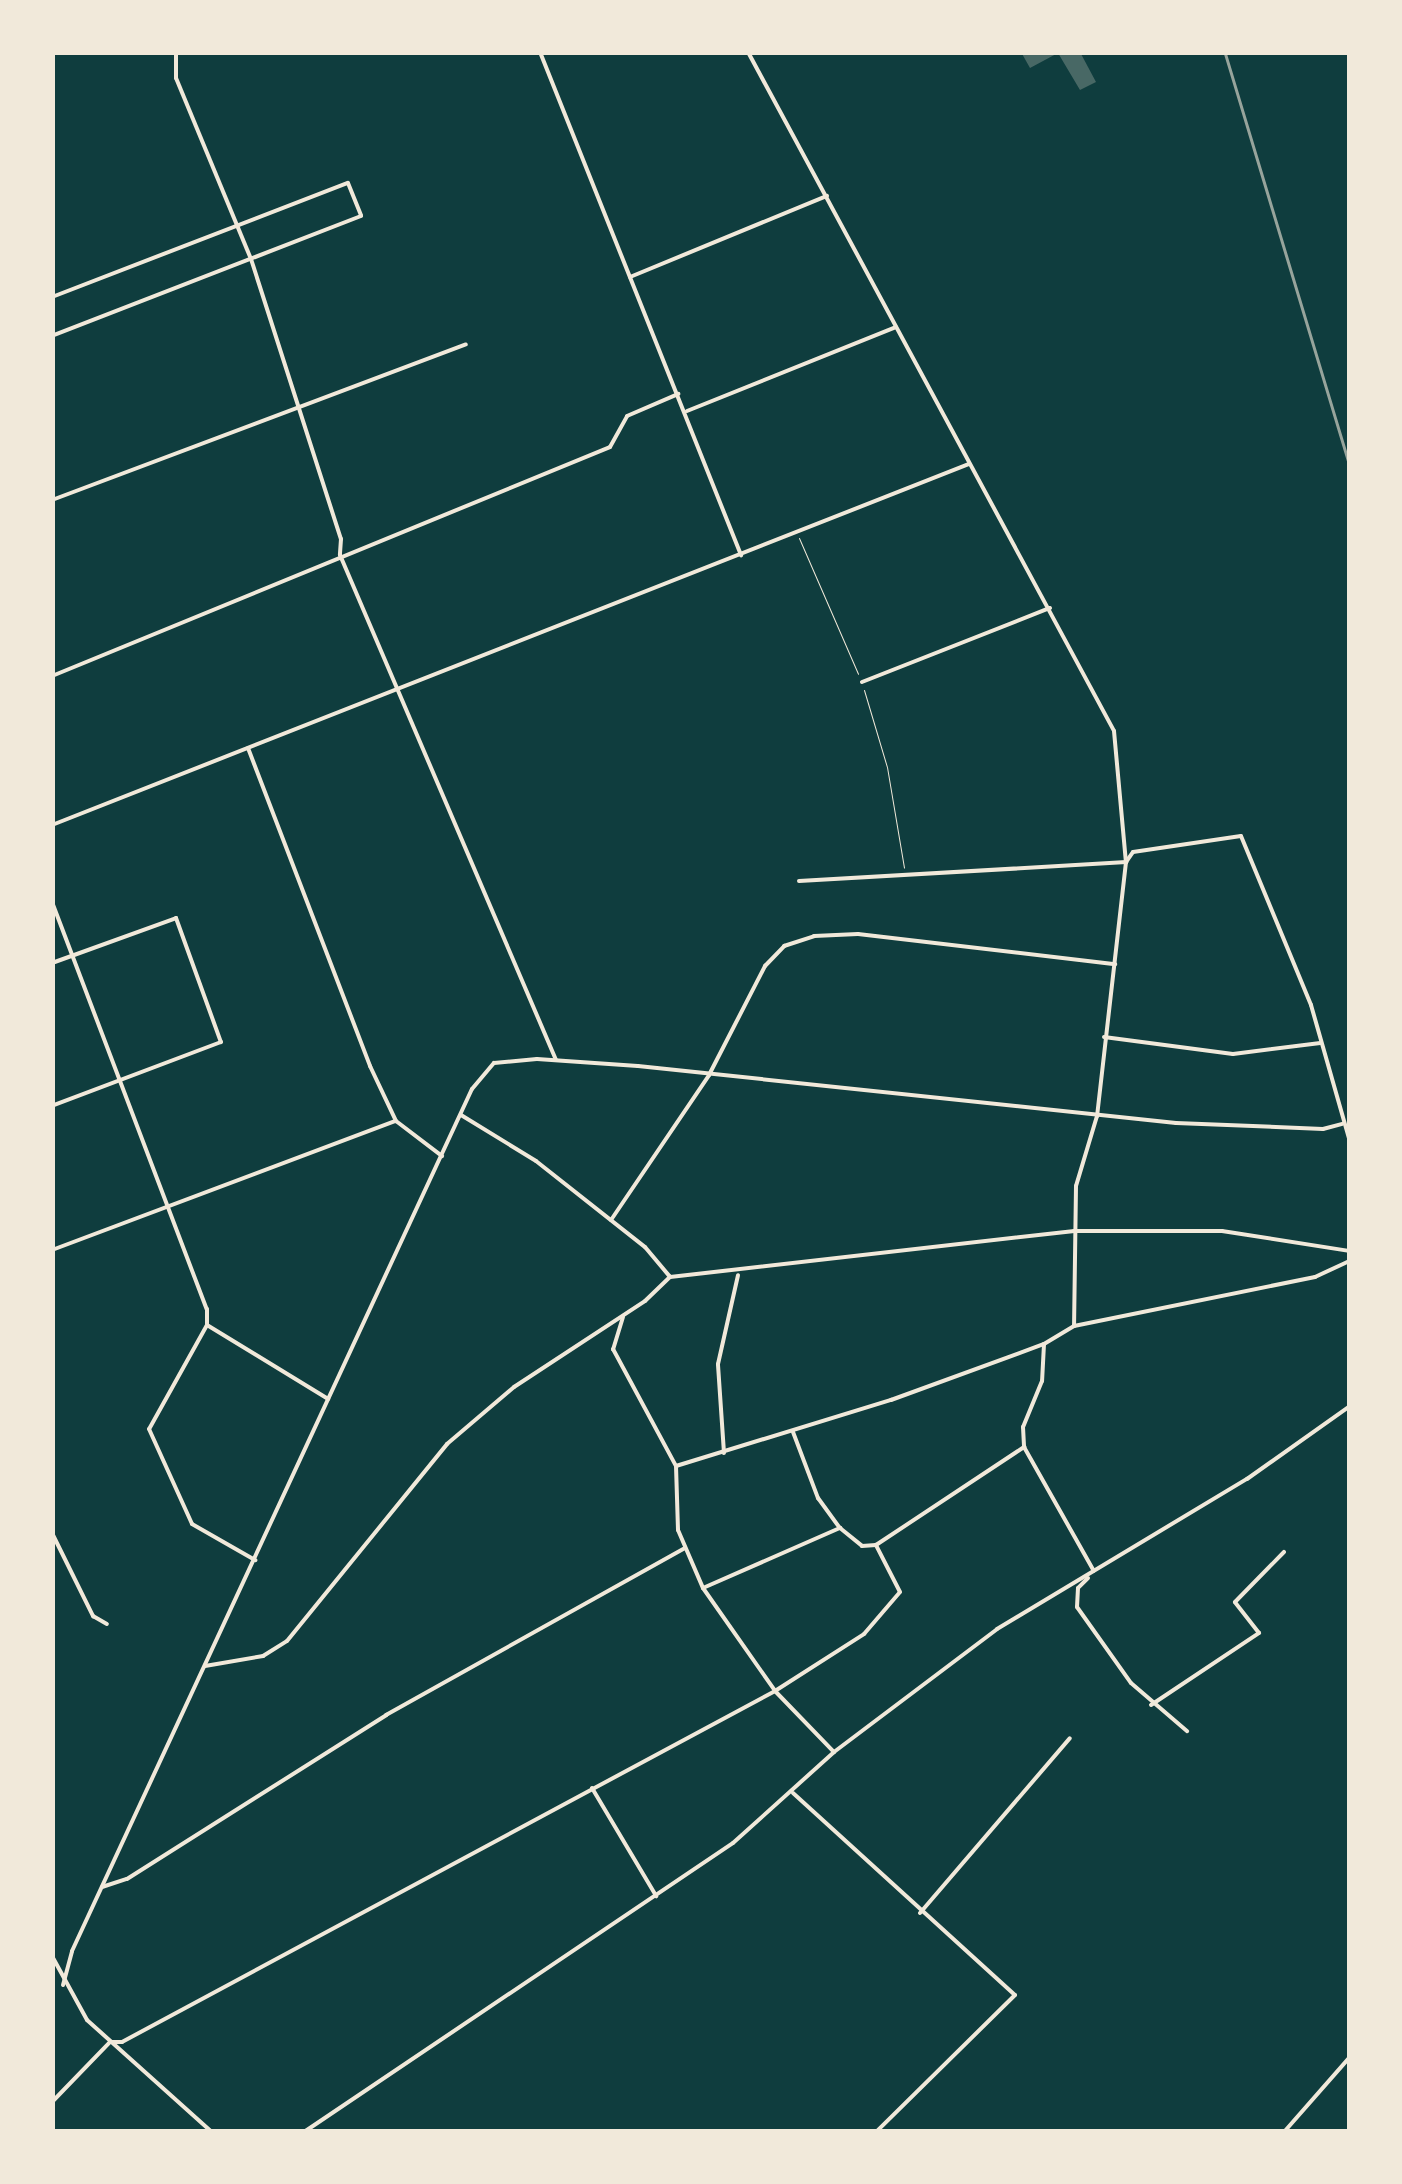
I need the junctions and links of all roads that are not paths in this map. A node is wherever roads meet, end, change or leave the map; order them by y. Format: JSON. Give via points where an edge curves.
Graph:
{"nodes":[{"id":1,"x":176,"y":52,"type":"edge"},
{"id":2,"x":540,"y":52,"type":"edge"},
{"id":3,"x":748,"y":52,"type":"edge"},
{"id":4,"x":827,"y":196,"type":"junction"},
{"id":5,"x":238,"y":225,"type":"junction"},
{"id":6,"x":250,"y":259,"type":"junction"},
{"id":7,"x":630,"y":277,"type":"junction"},
{"id":8,"x":52,"y":297,"type":"edge"},
{"id":9,"x":896,"y":327,"type":"junction"},
{"id":10,"x":52,"y":336,"type":"edge"},
{"id":11,"x":466,"y":344,"type":"dead end"},
{"id":12,"x":678,"y":394,"type":"junction"},
{"id":13,"x":298,"y":406,"type":"junction"},
{"id":14,"x":686,"y":411,"type":"junction"},
{"id":15,"x":970,"y":464,"type":"junction"},
{"id":16,"x":52,"y":500,"type":"edge"},
{"id":17,"x":340,"y":555,"type":"junction"},
{"id":18,"x":741,"y":555,"type":"junction"},
{"id":19,"x":1050,"y":608,"type":"junction"},
{"id":20,"x":52,"y":676,"type":"edge"},
{"id":21,"x":862,"y":682,"type":"road end"},
{"id":22,"x":394,"y":692,"type":"junction"},
{"id":23,"x":248,"y":748,"type":"junction"},
{"id":24,"x":52,"y":825,"type":"edge"},
{"id":25,"x":1126,"y":862,"type":"junction"},
{"id":26,"x":799,"y":880,"type":"dead end"},
{"id":27,"x":52,"y":902,"type":"edge"},
{"id":28,"x":72,"y":956,"type":"junction"},
{"id":29,"x":52,"y":964,"type":"edge"},
{"id":30,"x":1116,"y":964,"type":"junction"},
{"id":31,"x":1104,"y":1037,"type":"junction"},
{"id":32,"x":1320,"y":1043,"type":"junction"},
{"id":33,"x":556,"y":1060,"type":"junction"},
{"id":34,"x":709,"y":1075,"type":"junction"},
{"id":35,"x":120,"y":1081,"type":"junction"},
{"id":36,"x":52,"y":1106,"type":"edge"},
{"id":37,"x":461,"y":1114,"type":"junction"},
{"id":38,"x":1097,"y":1116,"type":"junction"},
{"id":39,"x":396,"y":1121,"type":"junction"},
{"id":40,"x":1342,"y":1124,"type":"junction"},
{"id":41,"x":1350,"y":1142,"type":"edge"},
{"id":42,"x":442,"y":1156,"type":"junction"},
{"id":43,"x":168,"y":1206,"type":"junction"},
{"id":44,"x":611,"y":1220,"type":"junction"},
{"id":45,"x":1074,"y":1230,"type":"junction"},
{"id":46,"x":52,"y":1250,"type":"edge"},
{"id":47,"x":1350,"y":1251,"type":"edge"},
{"id":48,"x":1350,"y":1262,"type":"edge"},
{"id":49,"x":738,"y":1274,"type":"junction"},
{"id":50,"x":670,"y":1277,"type":"junction"},
{"id":51,"x":624,"y":1314,"type":"junction"},
{"id":52,"x":207,"y":1325,"type":"junction"},
{"id":53,"x":1074,"y":1326,"type":"junction"},
{"id":54,"x":1044,"y":1344,"type":"junction"},
{"id":55,"x":328,"y":1399,"type":"junction"},
{"id":56,"x":1350,"y":1406,"type":"edge"},
{"id":57,"x":793,"y":1432,"type":"junction"},
{"id":58,"x":1024,"y":1447,"type":"junction"},
{"id":59,"x":724,"y":1453,"type":"junction"},
{"id":60,"x":676,"y":1466,"type":"junction"},
{"id":61,"x":840,"y":1528,"type":"junction"},
{"id":62,"x":52,"y":1533,"type":"edge"},
{"id":63,"x":876,"y":1546,"type":"junction"},
{"id":64,"x":685,"y":1548,"type":"junction"},
{"id":65,"x":1284,"y":1552,"type":"dead end"},
{"id":66,"x":255,"y":1560,"type":"junction"},
{"id":67,"x":1094,"y":1572,"type":"junction"},
{"id":68,"x":703,"y":1588,"type":"junction"},
{"id":69,"x":106,"y":1624,"type":"dead end"},
{"id":70,"x":204,"y":1667,"type":"junction"},
{"id":71,"x":775,"y":1691,"type":"junction"},
{"id":72,"x":1151,"y":1705,"type":"junction"},
{"id":73,"x":1188,"y":1730,"type":"dead end"},
{"id":74,"x":1070,"y":1738,"type":"dead end"},
{"id":75,"x":834,"y":1752,"type":"junction"},
{"id":76,"x":592,"y":1788,"type":"junction"},
{"id":77,"x":791,"y":1792,"type":"junction"},
{"id":78,"x":102,"y":1888,"type":"junction"},
{"id":79,"x":656,"y":1896,"type":"junction"},
{"id":80,"x":920,"y":1913,"type":"junction"},
{"id":81,"x":52,"y":1956,"type":"edge"},
{"id":82,"x":63,"y":1985,"type":"junction"},
{"id":83,"x":110,"y":2042,"type":"junction"},
{"id":84,"x":1350,"y":2056,"type":"edge"},
{"id":85,"x":52,"y":2102,"type":"edge"},
{"id":86,"x":212,"y":2132,"type":"edge"},
{"id":87,"x":304,"y":2132,"type":"edge"},
{"id":88,"x":876,"y":2132,"type":"edge"},
{"id":89,"x":1284,"y":2132,"type":"edge"}],
"edges":[{"from":1,"to":5,"type":"street","via":[[176,78]]},
{"from":2,"to":7,"type":"street"},
{"from":3,"to":4,"type":"street"},
{"from":4,"to":7,"type":"street"},
{"from":4,"to":9,"type":"street"},
{"from":5,"to":6,"type":"street"},
{"from":5,"to":6,"type":"street","via":[[348,182],[361,216]]},
{"from":5,"to":8,"type":"street"},
{"from":6,"to":10,"type":"street"},
{"from":6,"to":13,"type":"street"},
{"from":7,"to":12,"type":"street"},
{"from":9,"to":14,"type":"street"},
{"from":9,"to":15,"type":"street"},
{"from":11,"to":13,"type":"street"},
{"from":12,"to":14,"type":"street"},
{"from":12,"to":17,"type":"street","via":[[627,416],[610,447]]},
{"from":13,"to":16,"type":"street"},
{"from":13,"to":17,"type":"street","via":[[341,539]]},
{"from":14,"to":18,"type":"street"},
{"from":15,"to":18,"type":"street"},
{"from":15,"to":19,"type":"street"},
{"from":17,"to":20,"type":"street"},
{"from":17,"to":22,"type":"street"},
{"from":18,"to":22,"type":"street"},
{"from":19,"to":21,"type":"street"},
{"from":19,"to":25,"type":"street","via":[[1114,732]]},
{"from":22,"to":23,"type":"street"},
{"from":22,"to":33,"type":"street"},
{"from":23,"to":24,"type":"street"},
{"from":23,"to":39,"type":"street"},
{"from":25,"to":26,"type":"street"},
{"from":25,"to":30,"type":"street"},
{"from":25,"to":32,"type":"street","via":[[1133,852],[1241,836],[1311,1005]]},
{"from":27,"to":28,"type":"street"},
{"from":28,"to":29,"type":"street"},
{"from":28,"to":35,"type":"street"},
{"from":28,"to":35,"type":"street","via":[[176,918],[221,1042]]},
{"from":30,"to":31,"type":"street"},
{"from":30,"to":34,"type":"street","via":[[858,934],[814,936],[784,946],[765,966]]},
{"from":31,"to":32,"type":"street","via":[[1233,1054]]},
{"from":31,"to":38,"type":"street"},
{"from":32,"to":40,"type":"street"},
{"from":33,"to":34,"type":"street"},
{"from":33,"to":37,"type":"street","via":[[494,1064]]},
{"from":34,"to":38,"type":"street"},
{"from":34,"to":44,"type":"street"},
{"from":35,"to":36,"type":"street"},
{"from":35,"to":43,"type":"street"},
{"from":37,"to":42,"type":"street"},
{"from":37,"to":44,"type":"street"},
{"from":38,"to":40,"type":"street","via":[[1323,1129]]},
{"from":38,"to":45,"type":"street","via":[[1076,1186]]},
{"from":39,"to":42,"type":"street"},
{"from":39,"to":43,"type":"street"},
{"from":40,"to":41,"type":"street"},
{"from":42,"to":55,"type":"street"},
{"from":43,"to":46,"type":"street"},
{"from":43,"to":52,"type":"street"},
{"from":44,"to":50,"type":"street"},
{"from":45,"to":47,"type":"street","via":[[1222,1232]]},
{"from":45,"to":49,"type":"street"},
{"from":45,"to":53,"type":"street"},
{"from":48,"to":53,"type":"street","via":[[1315,1278]]},
{"from":49,"to":50,"type":"street"},
{"from":49,"to":59,"type":"street","via":[[718,1364]]},
{"from":50,"to":51,"type":"street"},
{"from":51,"to":60,"type":"street","via":[[613,1349],[619,1368]]},
{"from":51,"to":70,"type":"street","via":[[514,1387],[447,1444],[288,1641],[263,1656],[213,1660]]},
{"from":52,"to":55,"type":"street"},
{"from":52,"to":66,"type":"street","via":[[150,1429],[192,1524]]},
{"from":53,"to":54,"type":"street"},
{"from":54,"to":57,"type":"street"},
{"from":54,"to":58,"type":"street","via":[[1042,1381],[1023,1427]]},
{"from":55,"to":66,"type":"street"},
{"from":56,"to":67,"type":"street"},
{"from":57,"to":59,"type":"street"},
{"from":57,"to":61,"type":"street","via":[[818,1498]]},
{"from":58,"to":63,"type":"street"},
{"from":58,"to":67,"type":"street"},
{"from":59,"to":60,"type":"street"},
{"from":60,"to":64,"type":"street","via":[[675,1507]]},
{"from":61,"to":63,"type":"street","via":[[862,1546]]},
{"from":61,"to":68,"type":"street"},
{"from":62,"to":69,"type":"street","via":[[72,1580]]},
{"from":63,"to":71,"type":"street","via":[[898,1584],[898,1600],[864,1634]]},
{"from":64,"to":68,"type":"street"},
{"from":64,"to":78,"type":"street","via":[[386,1716]]},
{"from":65,"to":72,"type":"street","via":[[1235,1602],[1259,1632]]},
{"from":66,"to":70,"type":"street"},
{"from":67,"to":72,"type":"street","via":[[1078,1588],[1078,1607]]},
{"from":67,"to":75,"type":"street","via":[[997,1629]]},
{"from":68,"to":71,"type":"street"},
{"from":70,"to":78,"type":"street"},
{"from":71,"to":75,"type":"street"},
{"from":71,"to":76,"type":"street"},
{"from":72,"to":73,"type":"street"},
{"from":74,"to":80,"type":"street"},
{"from":75,"to":77,"type":"street"},
{"from":76,"to":79,"type":"street"},
{"from":76,"to":83,"type":"street","via":[[122,2042]]},
{"from":77,"to":79,"type":"street"},
{"from":77,"to":80,"type":"street"},
{"from":78,"to":82,"type":"street"},
{"from":79,"to":87,"type":"street"},
{"from":80,"to":88,"type":"street","via":[[1015,1995]]},
{"from":81,"to":82,"type":"street"},
{"from":82,"to":83,"type":"street"},
{"from":83,"to":85,"type":"street"},
{"from":83,"to":86,"type":"street"},
{"from":84,"to":89,"type":"street"}]}
